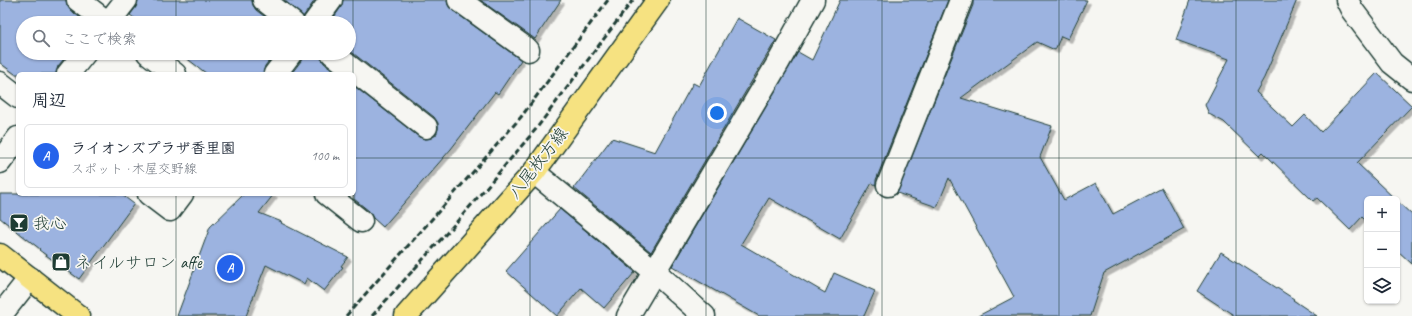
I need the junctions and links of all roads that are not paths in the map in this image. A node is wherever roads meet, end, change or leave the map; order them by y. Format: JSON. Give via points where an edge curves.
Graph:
{"nodes":[{"id":1,"x":78,"y":0,"type":"edge"},
{"id":2,"x":126,"y":0,"type":"edge"},
{"id":3,"x":264,"y":0,"type":"edge"},
{"id":4,"x":331,"y":0,"type":"edge"},
{"id":5,"x":459,"y":0,"type":"edge"},
{"id":6,"x":658,"y":0,"type":"edge"},
{"id":7,"x":813,"y":0,"type":"edge"},
{"id":8,"x":960,"y":0,"type":"edge"},
{"id":9,"x":1347,"y":0,"type":"edge"},
{"id":10,"x":99,"y":16,"type":"edge"},
{"id":11,"x":113,"y":16,"type":"edge"},
{"id":12,"x":284,"y":16,"type":"edge"},
{"id":13,"x":319,"y":16,"type":"edge"},
{"id":14,"x":528,"y":50,"type":"dead end"},
{"id":15,"x":79,"y":60,"type":"edge"},
{"id":16,"x":157,"y":60,"type":"edge"},
{"id":17,"x":286,"y":60,"type":"edge"},
{"id":18,"x":341,"y":60,"type":"edge"},
{"id":19,"x":70,"y":72,"type":"edge"},
{"id":20,"x":172,"y":72,"type":"edge"},
{"id":21,"x":277,"y":72,"type":"edge"},
{"id":22,"x":1412,"y":79,"type":"edge"},
{"id":23,"x":0,"y":83,"type":"edge"},
{"id":24,"x":16,"y":95,"type":"edge"},
{"id":25,"x":426,"y":127,"type":"dead end"},
{"id":26,"x":16,"y":141,"type":"edge"},
{"id":27,"x":0,"y":162,"type":"edge"},
{"id":28,"x":534,"y":172,"type":"junction"},
{"id":29,"x":888,"y":185,"type":"dead end"},
{"id":30,"x":151,"y":196,"type":"edge"},
{"id":31,"x":180,"y":196,"type":"edge"},
{"id":32,"x":330,"y":196,"type":"edge"},
{"id":33,"x":361,"y":221,"type":"dead end"},
{"id":34,"x":0,"y":255,"type":"edge"},
{"id":35,"x":654,"y":271,"type":"junction"},
{"id":36,"x":30,"y":278,"type":"junction"},
{"id":37,"x":0,"y":316,"type":"edge"},
{"id":38,"x":78,"y":316,"type":"edge"},
{"id":39,"x":406,"y":316,"type":"edge"},
{"id":40,"x":628,"y":316,"type":"edge"},
{"id":41,"x":704,"y":316,"type":"edge"}],
"edges":[{"from":1,"to":10,"type":"street"},
{"from":2,"to":11,"type":"street"},
{"from":3,"to":12,"type":"street"},
{"from":4,"to":13,"type":"street"},
{"from":5,"to":14,"type":"street"},
{"from":6,"to":28,"type":"main road","name":"八尾枚方線"},
{"from":7,"to":35,"type":"street"},
{"from":8,"to":29,"type":"street"},
{"from":9,"to":22,"type":"street","via":[[1392,63]]},
{"from":15,"to":19,"type":"street"},
{"from":16,"to":20,"type":"street"},
{"from":17,"to":21,"type":"street"},
{"from":18,"to":25,"type":"street"},
{"from":23,"to":24,"type":"street"},
{"from":26,"to":27,"type":"street"},
{"from":28,"to":35,"type":"street"},
{"from":28,"to":39,"type":"main road","name":"八尾枚方線"},
{"from":30,"to":31,"type":"street","via":[[170,210]]},
{"from":32,"to":33,"type":"street"},
{"from":34,"to":36,"type":"main road"},
{"from":35,"to":40,"type":"street"},
{"from":35,"to":41,"type":"street"},
{"from":36,"to":37,"type":"street"},
{"from":36,"to":38,"type":"main road"}]}
